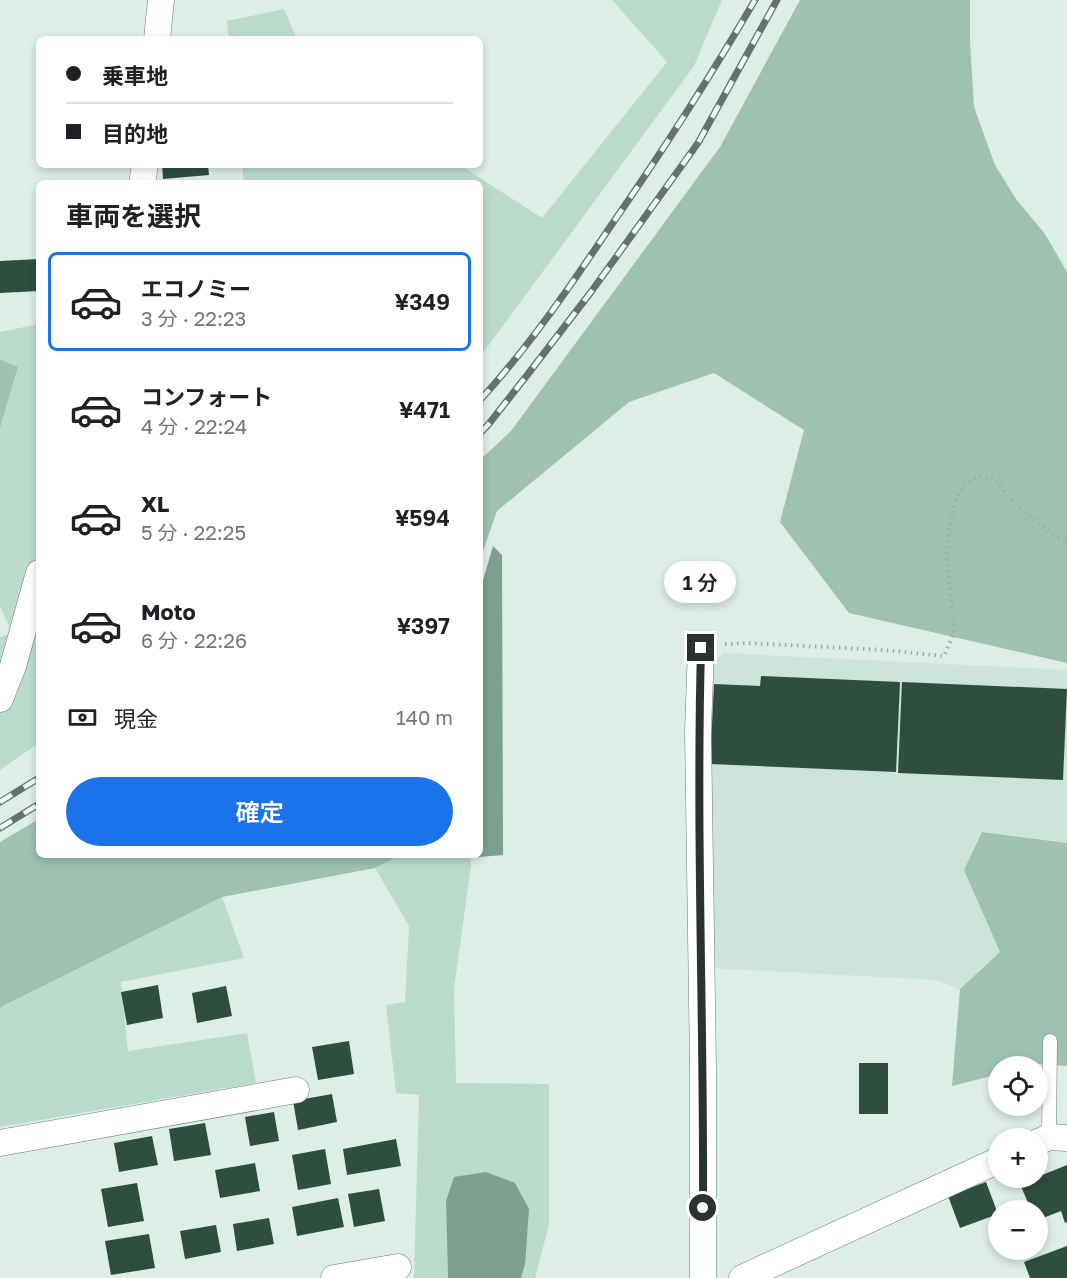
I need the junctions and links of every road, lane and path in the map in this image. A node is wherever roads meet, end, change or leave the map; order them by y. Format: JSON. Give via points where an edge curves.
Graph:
{"nodes":[{"id":1,"x":160,"y":0,"type":"edge"},
{"id":2,"x":157,"y":36,"type":"edge"},
{"id":3,"x":1067,"y":541,"type":"edge"},
{"id":4,"x":36,"y":584,"type":"edge"},
{"id":5,"x":701,"y":648,"type":"joint"},
{"id":6,"x":0,"y":699,"type":"edge"},
{"id":7,"x":1050,"y":1041,"type":"dead end"},
{"id":8,"x":296,"y":1090,"type":"dead end"},
{"id":9,"x":1051,"y":1139,"type":"edge"},
{"id":10,"x":0,"y":1143,"type":"edge"},
{"id":11,"x":988,"y":1165,"type":"edge"},
{"id":12,"x":398,"y":1267,"type":"dead end"},
{"id":13,"x":334,"y":1278,"type":"edge"},
{"id":14,"x":703,"y":1278,"type":"edge"},
{"id":15,"x":742,"y":1278,"type":"edge"}],
"edges":[{"from":1,"to":2,"type":"street"},
{"from":3,"to":5,"type":"path","via":[[1053,535],[1010,499],[995,479],[979,476],[963,487],[954,503],[946,550],[954,633],[944,656],[747,642]]},
{"from":4,"to":6,"type":"street"},
{"from":5,"to":14,"type":"street","via":[[698,731]]},
{"from":7,"to":9,"type":"lane"},
{"from":8,"to":10,"type":"street"},
{"from":11,"to":15,"type":"street"},
{"from":12,"to":13,"type":"street"}]}
